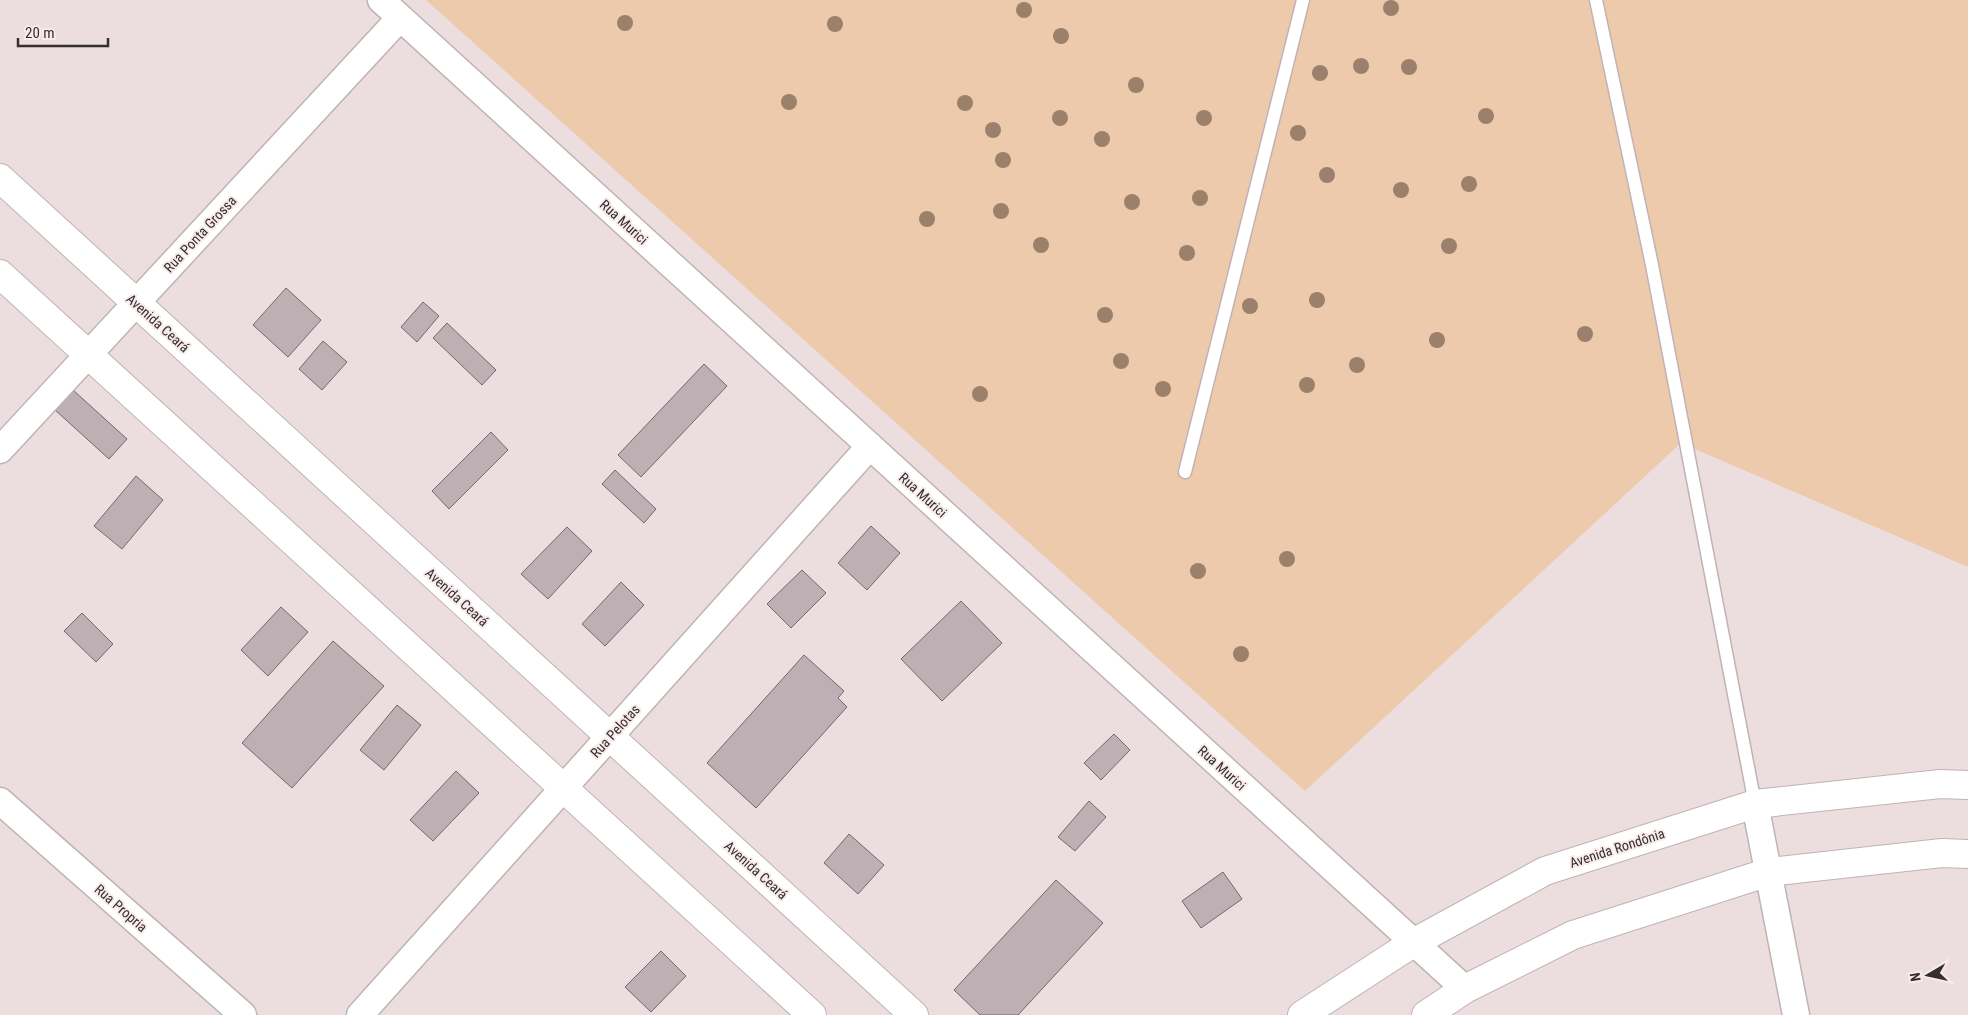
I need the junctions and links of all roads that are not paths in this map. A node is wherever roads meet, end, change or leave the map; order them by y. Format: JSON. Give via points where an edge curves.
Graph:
{"nodes":[{"id":1,"x":381,"y":0,"type":"edge"},
{"id":2,"x":1303,"y":0,"type":"edge"},
{"id":3,"x":1596,"y":0,"type":"edge"},
{"id":4,"x":400,"y":18,"type":"junction"},
{"id":5,"x":0,"y":178,"type":"edge"},
{"id":6,"x":0,"y":274,"type":"edge"},
{"id":7,"x":136,"y":303,"type":"junction"},
{"id":8,"x":88,"y":355,"type":"junction"},
{"id":9,"x":870,"y":446,"type":"junction"},
{"id":10,"x":0,"y":450,"type":"edge"},
{"id":11,"x":1185,"y":472,"type":"dead end"},
{"id":12,"x":610,"y":736,"type":"junction"},
{"id":13,"x":1968,"y":785,"type":"edge"},
{"id":14,"x":563,"y":788,"type":"junction"},
{"id":15,"x":0,"y":801,"type":"edge"},
{"id":16,"x":1755,"y":804,"type":"junction"},
{"id":17,"x":1968,"y":854,"type":"edge"},
{"id":18,"x":1768,"y":872,"type":"junction"},
{"id":19,"x":1414,"y":943,"type":"junction"},
{"id":20,"x":1465,"y":989,"type":"junction"},
{"id":21,"x":243,"y":1015,"type":"edge"},
{"id":22,"x":360,"y":1015,"type":"edge"},
{"id":23,"x":812,"y":1015,"type":"edge"},
{"id":24,"x":914,"y":1015,"type":"edge"},
{"id":25,"x":1302,"y":1015,"type":"edge"},
{"id":26,"x":1426,"y":1015,"type":"edge"},
{"id":27,"x":1796,"y":1015,"type":"edge"}],
"edges":[{"from":1,"to":4,"type":"street","name":"Rua Murici"},
{"from":2,"to":11,"type":"lane"},
{"from":3,"to":16,"type":"lane","via":[[1652,265]]},
{"from":4,"to":7,"type":"street","name":"Rua Ponta Grossa"},
{"from":4,"to":9,"type":"street","name":"Rua Murici"},
{"from":5,"to":7,"type":"street","name":"Avenida Ceará"},
{"from":6,"to":8,"type":"street"},
{"from":7,"to":8,"type":"street","name":"Rua Ponta Grossa"},
{"from":7,"to":12,"type":"street","name":"Avenida Ceará"},
{"from":8,"to":10,"type":"street","name":"Rua Ponta Grossa"},
{"from":8,"to":14,"type":"street"},
{"from":9,"to":12,"type":"street","name":"Rua Pelotas"},
{"from":9,"to":19,"type":"street","name":"Rua Murici"},
{"from":12,"to":14,"type":"street","name":"Rua Pelotas"},
{"from":12,"to":24,"type":"street","name":"Avenida Ceará"},
{"from":13,"to":16,"type":"street","name":"Avenida Rondônia","via":[[1940,784]]},
{"from":14,"to":22,"type":"street","name":"Rua Pelotas"},
{"from":14,"to":23,"type":"street"},
{"from":15,"to":21,"type":"street","name":"Rua Propria"},
{"from":16,"to":18,"type":"street"},
{"from":16,"to":19,"type":"street","name":"Avenida Rondônia","via":[[1546,871]]},
{"from":17,"to":18,"type":"street","via":[[1942,853]]},
{"from":18,"to":20,"type":"street","via":[[1573,935]]},
{"from":18,"to":27,"type":"street"},
{"from":19,"to":20,"type":"street","name":"Rua Murici"},
{"from":19,"to":25,"type":"street","name":"Avenida Rondônia"},
{"from":20,"to":26,"type":"street"}]}
